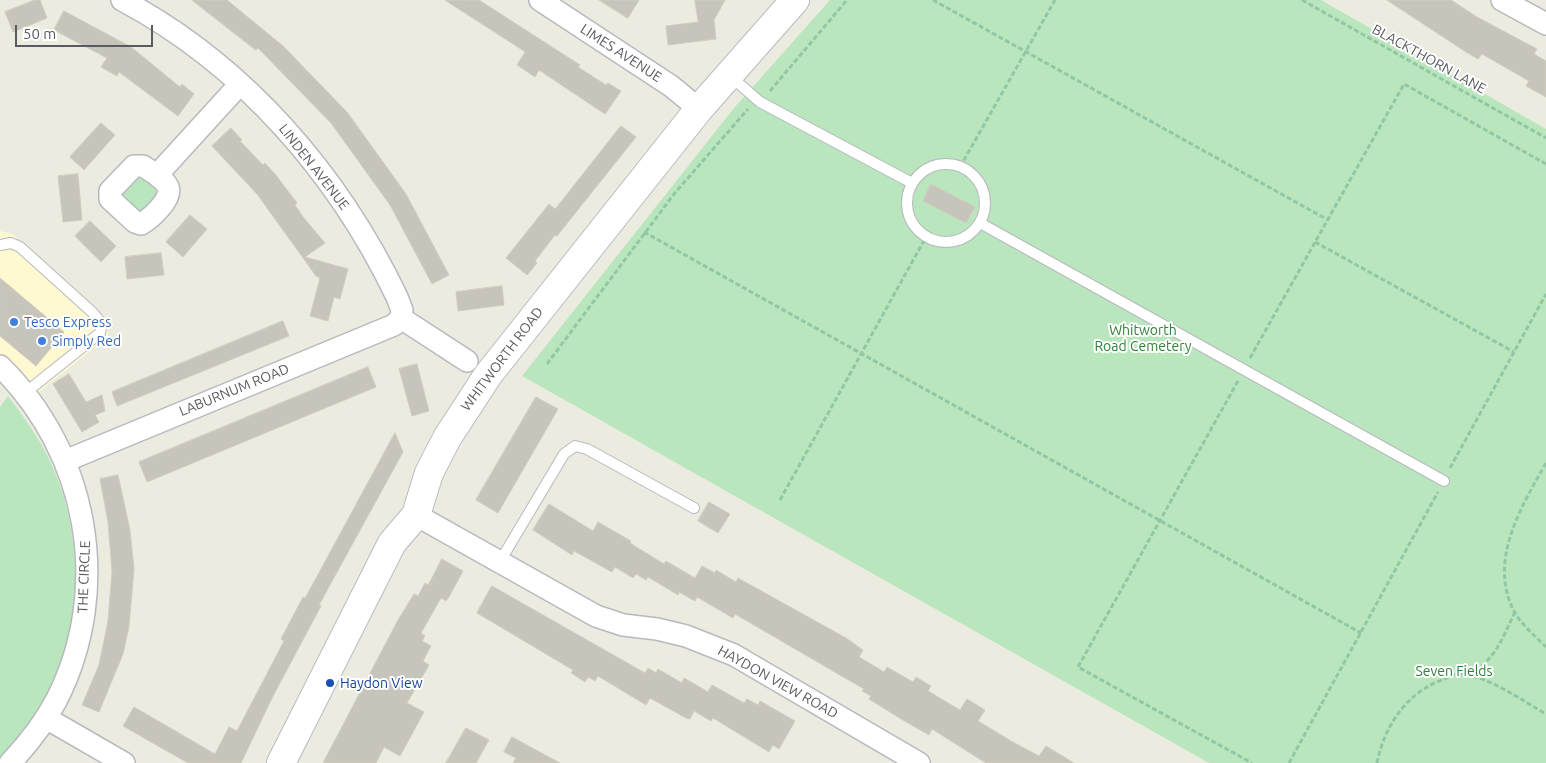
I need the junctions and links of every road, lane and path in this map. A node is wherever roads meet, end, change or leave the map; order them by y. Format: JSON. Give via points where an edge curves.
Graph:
{"nodes":[{"id":1,"x":122,"y":0,"type":"edge"},
{"id":2,"x":540,"y":0,"type":"edge"},
{"id":3,"x":795,"y":0,"type":"edge"},
{"id":4,"x":847,"y":0,"type":"edge"},
{"id":5,"x":933,"y":0,"type":"edge"},
{"id":6,"x":1055,"y":0,"type":"edge"},
{"id":7,"x":1302,"y":0,"type":"edge"},
{"id":8,"x":1502,"y":0,"type":"edge"},
{"id":9,"x":1546,"y":24,"type":"edge"},
{"id":10,"x":1025,"y":52,"type":"junction"},
{"id":11,"x":728,"y":75,"type":"junction"},
{"id":12,"x":240,"y":84,"type":"junction"},
{"id":13,"x":758,"y":100,"type":"junction"},
{"id":14,"x":699,"y":109,"type":"junction"},
{"id":15,"x":1546,"y":138,"type":"edge"},
{"id":16,"x":1546,"y":164,"type":"edge"},
{"id":17,"x":960,"y":166,"type":"junction"},
{"id":18,"x":157,"y":175,"type":"dead end"},
{"id":19,"x":912,"y":183,"type":"junction"},
{"id":20,"x":1328,"y":220,"type":"junction"},
{"id":21,"x":980,"y":223,"type":"junction"},
{"id":22,"x":644,"y":232,"type":"junction"},
{"id":23,"x":926,"y":237,"type":"junction"},
{"id":24,"x":1315,"y":242,"type":"junction"},
{"id":25,"x":0,"y":246,"type":"edge"},
{"id":26,"x":1546,"y":294,"type":"edge"},
{"id":27,"x":401,"y":318,"type":"junction"},
{"id":28,"x":1514,"y":352,"type":"junction"},
{"id":29,"x":861,"y":353,"type":"junction"},
{"id":30,"x":467,"y":361,"type":"dead end"},
{"id":31,"x":547,"y":364,"type":"dead end"},
{"id":32,"x":0,"y":366,"type":"edge"},
{"id":33,"x":1244,"y":370,"type":"junction"},
{"id":34,"x":25,"y":393,"type":"junction"},
{"id":35,"x":65,"y":461,"type":"junction"},
{"id":36,"x":1546,"y":463,"type":"edge"},
{"id":37,"x":1444,"y":481,"type":"junction"},
{"id":38,"x":780,"y":500,"type":"dead end"},
{"id":39,"x":694,"y":508,"type":"dead end"},
{"id":40,"x":416,"y":515,"type":"junction"},
{"id":41,"x":1160,"y":520,"type":"junction"},
{"id":42,"x":499,"y":563,"type":"junction"},
{"id":43,"x":1515,"y":612,"type":"junction"},
{"id":44,"x":1360,"y":633,"type":"junction"},
{"id":45,"x":1546,"y":647,"type":"edge"},
{"id":46,"x":1469,"y":676,"type":"junction"},
{"id":47,"x":1546,"y":714,"type":"edge"},
{"id":48,"x":46,"y":718,"type":"junction"},
{"id":49,"x":917,"y":762,"type":"edge"},
{"id":50,"x":10,"y":763,"type":"edge"},
{"id":51,"x":124,"y":763,"type":"edge"},
{"id":52,"x":281,"y":763,"type":"edge"},
{"id":53,"x":1252,"y":763,"type":"edge"},
{"id":54,"x":1289,"y":763,"type":"edge"},
{"id":55,"x":1377,"y":763,"type":"edge"}],
"edges":[{"from":1,"to":12,"type":"street","name":"LINDEN AVENUE","via":[[167,28]]},
{"from":2,"to":14,"type":"street","name":"LIMES AVENUE","via":[[671,86]]},
{"from":3,"to":11,"type":"main road","name":"WHITWORTH ROAD"},
{"from":4,"to":13,"type":"path"},
{"from":5,"to":10,"type":"path"},
{"from":6,"to":10,"type":"path"},
{"from":7,"to":15,"type":"path","name":"BLACKTHORN LANE"},
{"from":8,"to":9,"type":"street"},
{"from":10,"to":17,"type":"path"},
{"from":10,"to":20,"type":"path"},
{"from":11,"to":13,"type":"lane"},
{"from":11,"to":14,"type":"main road","name":"WHITWORTH ROAD"},
{"from":12,"to":18,"type":"street"},
{"from":12,"to":27,"type":"street","name":"LINDEN AVENUE","via":[[296,140],[335,190],[388,277],[400,304]]},
{"from":13,"to":19,"type":"lane"},
{"from":13,"to":22,"type":"path"},
{"from":14,"to":40,"type":"main road","name":"WHITWORTH ROAD","via":[[539,308],[467,405],[429,473]]},
{"from":16,"to":20,"type":"path","via":[[1404,84]]},
{"from":17,"to":19,"type":"lane","via":[[942,164],[930,167]]},
{"from":17,"to":21,"type":"lane","via":[[976,177],[982,187],[985,199]]},
{"from":19,"to":23,"type":"lane","via":[[907,195],[908,213],[916,229]]},
{"from":20,"to":24,"type":"path"},
{"from":21,"to":23,"type":"lane","via":[[972,233],[950,242],[937,242]]},
{"from":21,"to":33,"type":"lane"},
{"from":22,"to":29,"type":"path"},
{"from":22,"to":31,"type":"path"},
{"from":23,"to":29,"type":"path"},
{"from":24,"to":28,"type":"path"},
{"from":24,"to":33,"type":"path"},
{"from":25,"to":34,"type":"lane","via":[[11,243],[20,247],[92,312],[100,320],[102,328]]},
{"from":26,"to":28,"type":"path"},
{"from":27,"to":30,"type":"street"},
{"from":27,"to":35,"type":"street","name":"LABURNUM ROAD","via":[[394,325]]},
{"from":28,"to":37,"type":"path"},
{"from":29,"to":38,"type":"path"},
{"from":29,"to":41,"type":"path"},
{"from":32,"to":34,"type":"street","name":"THE CIRCLE"},
{"from":33,"to":37,"type":"lane"},
{"from":33,"to":41,"type":"path"},
{"from":34,"to":35,"type":"street","name":"THE CIRCLE"},
{"from":35,"to":48,"type":"street","name":"THE CIRCLE","via":[[82,510],[87,578],[76,648]]},
{"from":36,"to":43,"type":"path","via":[[1511,529],[1505,568]]},
{"from":37,"to":44,"type":"path"},
{"from":39,"to":42,"type":"lane","via":[[587,449],[575,446],[564,454]]},
{"from":40,"to":42,"type":"street","name":"HAYDON VIEW ROAD"},
{"from":40,"to":52,"type":"main road","name":"WHITWORTH ROAD","via":[[392,543]]},
{"from":41,"to":44,"type":"path"},
{"from":41,"to":53,"type":"path","via":[[1078,666]]},
{"from":42,"to":49,"type":"street","name":"HAYDON VIEW ROAD","via":[[596,616],[623,625],[686,636],[734,654]]},
{"from":43,"to":45,"type":"path"},
{"from":43,"to":46,"type":"path","via":[[1492,657]]},
{"from":44,"to":54,"type":"path"},
{"from":46,"to":47,"type":"path"},
{"from":46,"to":55,"type":"path","via":[[1458,674],[1430,684],[1409,700],[1385,734]]},
{"from":48,"to":50,"type":"street","name":"THE CIRCLE"},
{"from":48,"to":51,"type":"street"}]}
